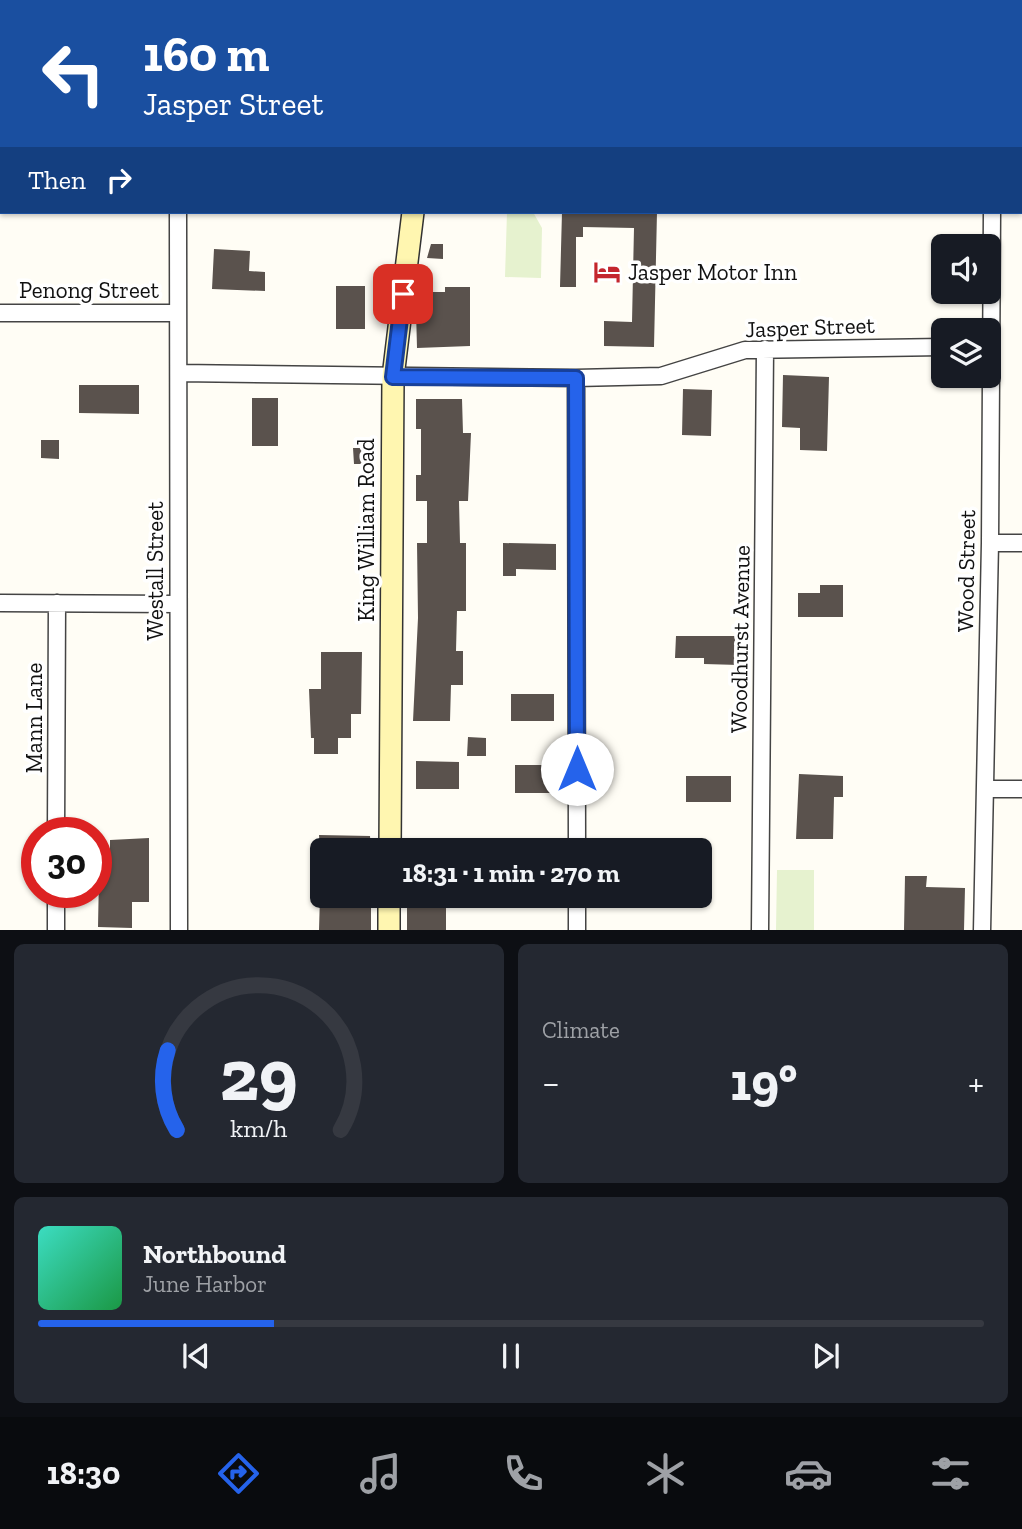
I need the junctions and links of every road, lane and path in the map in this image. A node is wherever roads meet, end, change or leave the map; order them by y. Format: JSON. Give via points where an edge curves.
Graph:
{"nodes":[{"id":1,"x":178,"y":214,"type":"edge"},
{"id":2,"x":413,"y":214,"type":"edge"},
{"id":3,"x":992,"y":214,"type":"edge"},
{"id":4,"x":0,"y":313,"type":"edge"},
{"id":5,"x":178,"y":313,"type":"junction"},
{"id":6,"x":990,"y":318,"type":"edge"},
{"id":7,"x":931,"y":347,"type":"edge"},
{"id":8,"x":765,"y":349,"type":"junction"},
{"id":9,"x":179,"y":373,"type":"junction"},
{"id":10,"x":393,"y":377,"type":"junction"},
{"id":11,"x":576,"y":378,"type":"junction"},
{"id":12,"x":990,"y":388,"type":"edge"},
{"id":13,"x":1022,"y":543,"type":"edge"},
{"id":14,"x":990,"y":544,"type":"junction"},
{"id":15,"x":0,"y":603,"type":"edge"},
{"id":16,"x":57,"y":603,"type":"junction"},
{"id":17,"x":177,"y":604,"type":"junction"},
{"id":18,"x":985,"y":789,"type":"junction"},
{"id":19,"x":1022,"y":789,"type":"edge"},
{"id":20,"x":57,"y":817,"type":"edge"},
{"id":21,"x":390,"y":838,"type":"edge"},
{"id":22,"x":577,"y":838,"type":"edge"},
{"id":23,"x":56,"y":908,"type":"edge"},
{"id":24,"x":389,"y":908,"type":"edge"},
{"id":25,"x":577,"y":908,"type":"edge"},
{"id":26,"x":56,"y":930,"type":"edge"},
{"id":27,"x":179,"y":930,"type":"edge"},
{"id":28,"x":389,"y":930,"type":"edge"},
{"id":29,"x":577,"y":930,"type":"edge"},
{"id":30,"x":760,"y":930,"type":"edge"},
{"id":31,"x":982,"y":930,"type":"edge"}],
"edges":[{"from":1,"to":5,"type":"street","name":"Westall Street"},
{"from":2,"to":10,"type":"main road","name":"King William Road"},
{"from":3,"to":6,"type":"street","name":"Wood Street"},
{"from":4,"to":5,"type":"street","name":"Penong Street"},
{"from":5,"to":9,"type":"street","name":"Westall Street"},
{"from":7,"to":8,"type":"street","name":"Jasper Street"},
{"from":8,"to":11,"type":"street","name":"Jasper Street","via":[[745,350],[661,376]]},
{"from":8,"to":30,"type":"street","name":"Woodhurst Avenue"},
{"from":9,"to":10,"type":"street","name":"Jasper Street"},
{"from":9,"to":17,"type":"street","name":"Westall Street"},
{"from":10,"to":11,"type":"street","name":"Jasper Street"},
{"from":10,"to":21,"type":"main road","name":"King William Road"},
{"from":11,"to":22,"type":"street"},
{"from":12,"to":14,"type":"street","name":"Wood Street"},
{"from":13,"to":14,"type":"street"},
{"from":14,"to":18,"type":"street","name":"Wood Street"},
{"from":15,"to":16,"type":"street"},
{"from":16,"to":17,"type":"street"},
{"from":16,"to":20,"type":"street","name":"Mann Lane"},
{"from":17,"to":27,"type":"street","name":"Westall Street"},
{"from":18,"to":19,"type":"street"},
{"from":18,"to":31,"type":"street","name":"Wood Street"},
{"from":23,"to":26,"type":"street"},
{"from":24,"to":28,"type":"main road"},
{"from":25,"to":29,"type":"street"}]}
